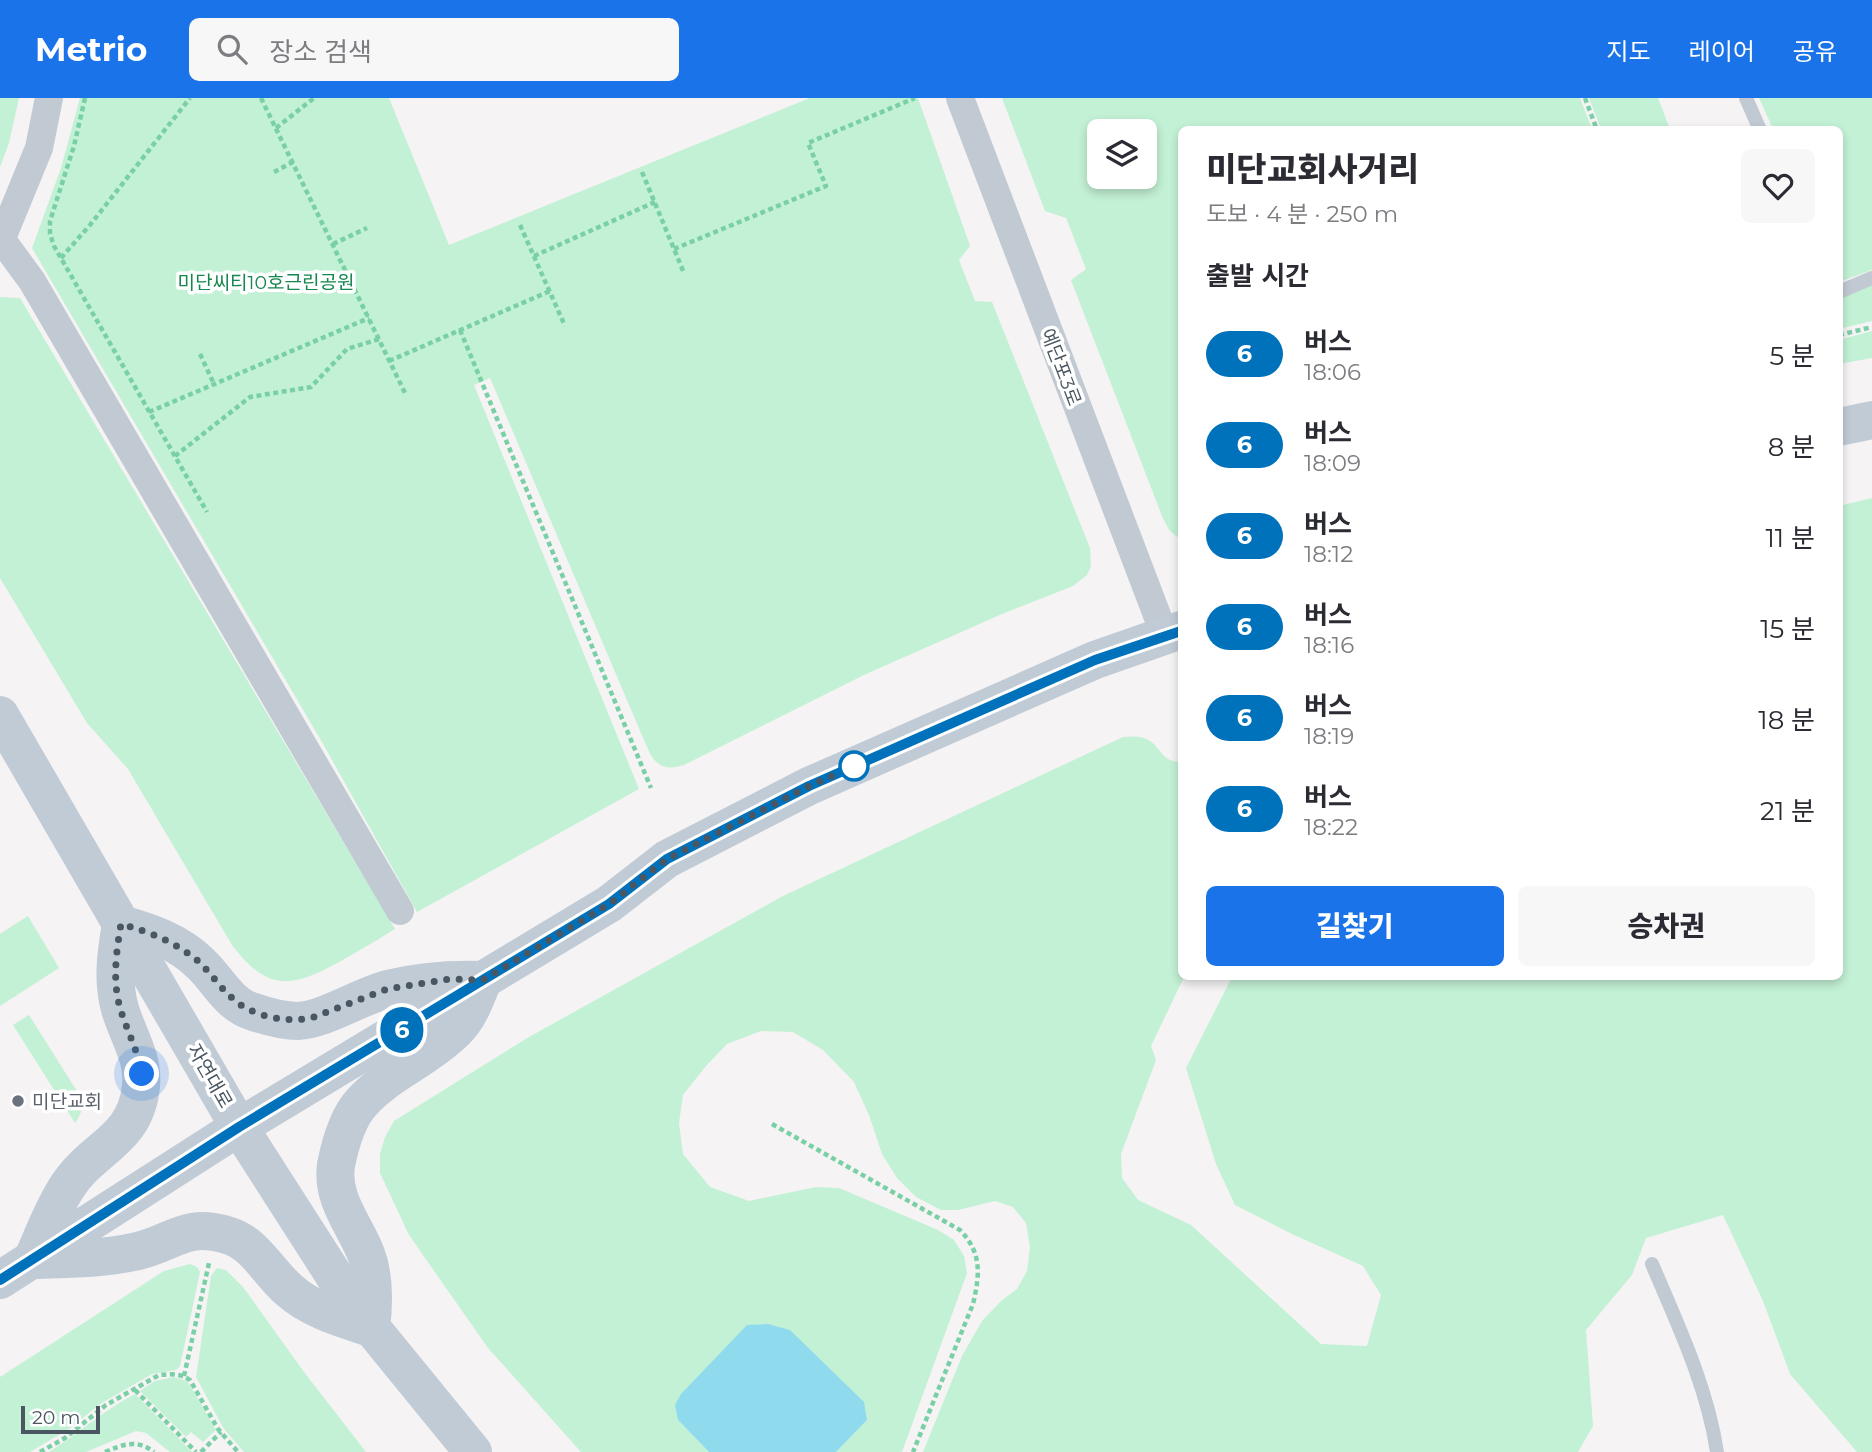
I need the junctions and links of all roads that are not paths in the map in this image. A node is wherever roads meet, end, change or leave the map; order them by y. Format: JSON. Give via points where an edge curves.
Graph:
{"nodes":[{"id":1,"x":49,"y":98,"type":"edge"},
{"id":2,"x":960,"y":98,"type":"edge"},
{"id":3,"x":1746,"y":98,"type":"edge"},
{"id":4,"x":1758,"y":126,"type":"edge"},
{"id":5,"x":1,"y":242,"type":"edge"},
{"id":6,"x":1872,"y":278,"type":"edge"},
{"id":7,"x":1843,"y":290,"type":"edge"},
{"id":8,"x":1872,"y":420,"type":"edge"},
{"id":9,"x":1843,"y":426,"type":"edge"},
{"id":10,"x":1173,"y":633,"type":"edge"},
{"id":11,"x":0,"y":715,"type":"edge"},
{"id":12,"x":400,"y":911,"type":"dead end"},
{"id":13,"x":121,"y":924,"type":"junction"},
{"id":14,"x":483,"y":980,"type":"junction"},
{"id":15,"x":239,"y":1127,"type":"junction"},
{"id":16,"x":32,"y":1260,"type":"junction"},
{"id":17,"x":1652,"y":1264,"type":"dead end"},
{"id":18,"x":0,"y":1280,"type":"edge"},
{"id":19,"x":371,"y":1328,"type":"junction"},
{"id":20,"x":473,"y":1452,"type":"edge"},
{"id":21,"x":1717,"y":1452,"type":"edge"}],
"edges":[{"from":1,"to":5,"type":"street","via":[[39,148]]},
{"from":2,"to":10,"type":"street","name":"예단포3로"},
{"from":3,"to":4,"type":"lane"},
{"from":5,"to":12,"type":"street","via":[[32,281]]},
{"from":6,"to":7,"type":"lane"},
{"from":8,"to":9,"type":"main road"},
{"from":10,"to":14,"type":"main road","via":[[1060,675],[797,792],[667,859],[609,904]]},
{"from":11,"to":13,"type":"main road","name":"자연대로"},
{"from":13,"to":14,"type":"main road","via":[[176,945],[200,962],[240,1005],[282,1019],[311,1018],[362,997],[417,983]]},
{"from":13,"to":15,"type":"main road","name":"자연대로"},
{"from":13,"to":16,"type":"main road","via":[[116,982],[142,1074],[135,1116],[67,1186]]},
{"from":14,"to":15,"type":"main road"},
{"from":14,"to":19,"type":"main road","via":[[458,1029],[374,1091],[349,1122],[335,1177],[345,1213],[367,1256],[374,1308]]},
{"from":15,"to":16,"type":"main road"},
{"from":15,"to":19,"type":"main road","name":"자연대로"},
{"from":16,"to":18,"type":"main road"},
{"from":16,"to":19,"type":"main road","via":[[140,1251],[200,1230],[232,1237],[253,1252],[290,1292],[314,1307]]},
{"from":17,"to":21,"type":"lane","via":[[1706,1398]]},
{"from":19,"to":20,"type":"main road","name":"자연대로"}]}
